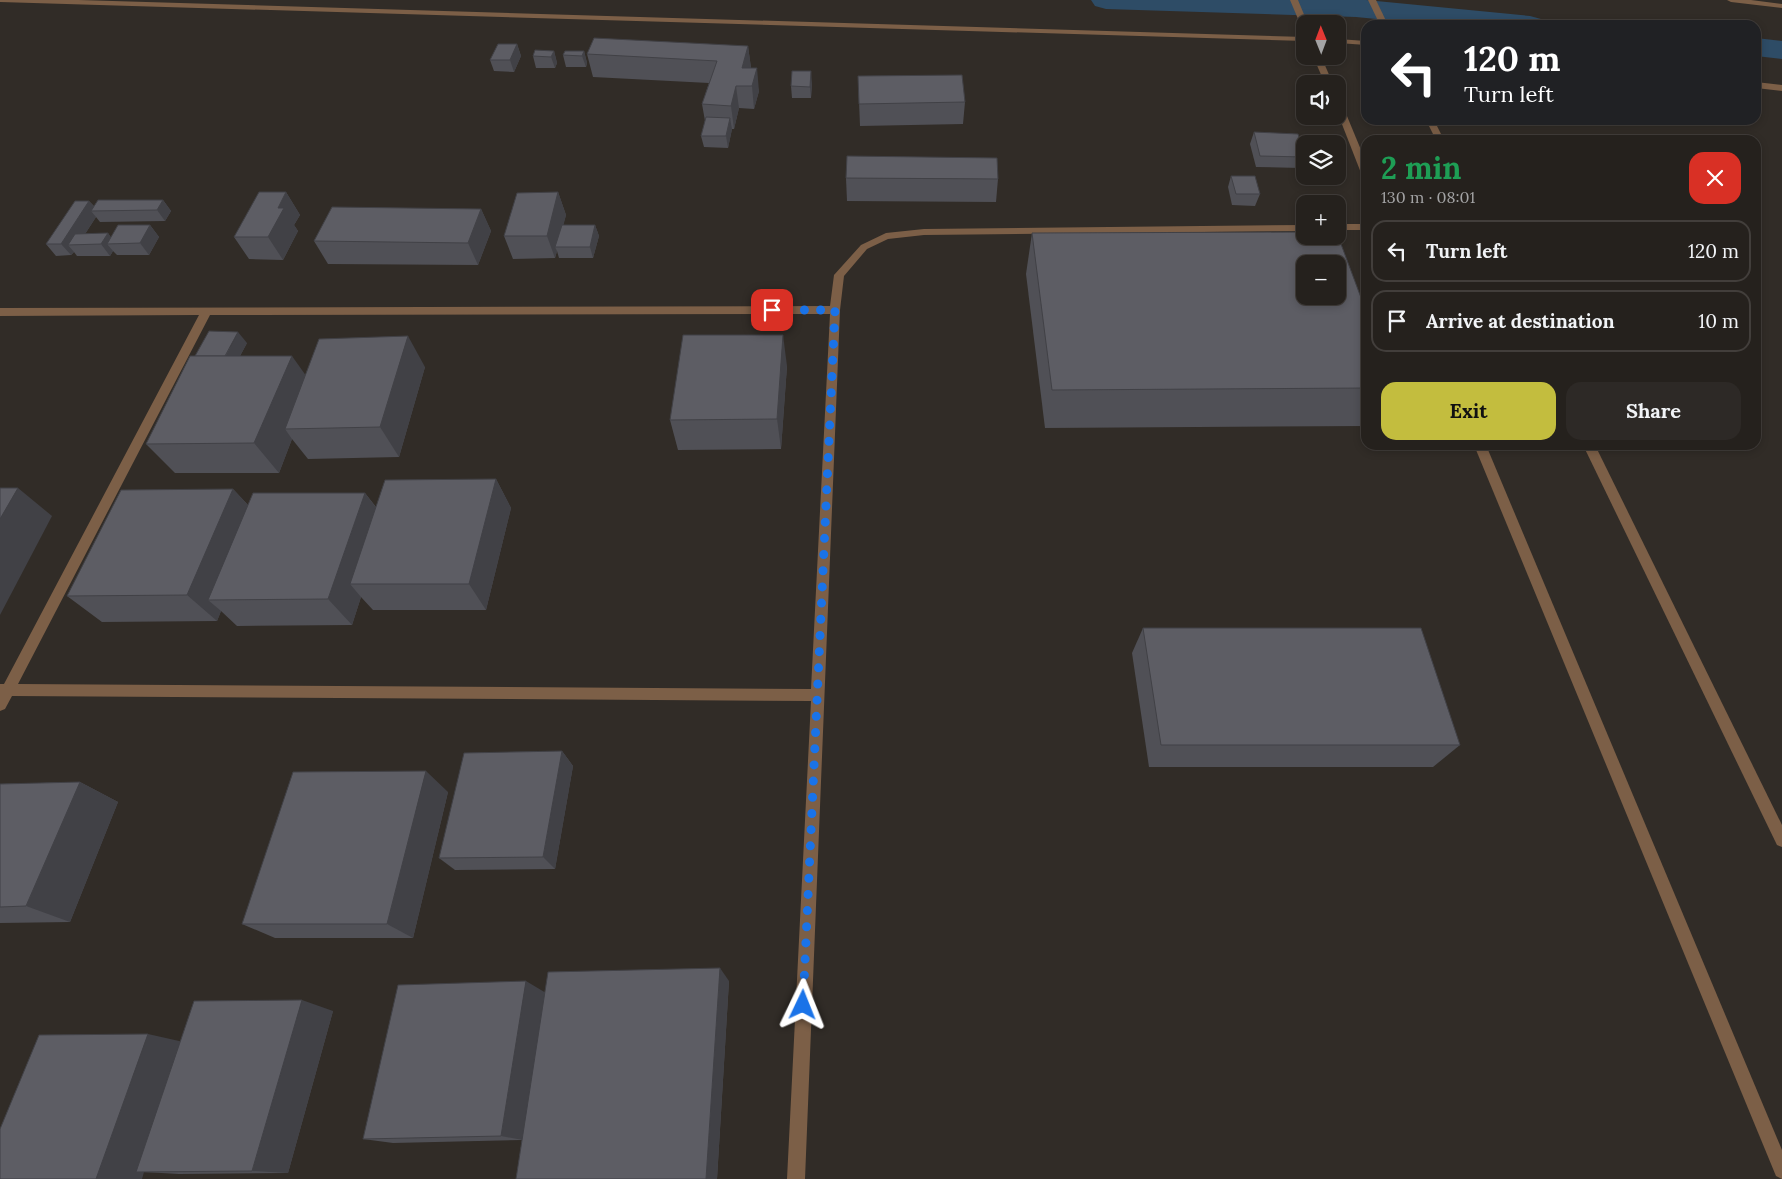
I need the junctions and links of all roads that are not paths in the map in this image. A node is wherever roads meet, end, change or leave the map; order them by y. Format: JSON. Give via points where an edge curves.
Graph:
{"nodes":[{"id":1,"x":0,"y":0,"type":"edge"},
{"id":2,"x":1294,"y":0,"type":"edge"},
{"id":3,"x":1372,"y":0,"type":"edge"},
{"id":4,"x":1731,"y":0,"type":"edge"},
{"id":5,"x":1782,"y":6,"type":"edge"},
{"id":6,"x":1300,"y":15,"type":"edge"},
{"id":7,"x":1382,"y":20,"type":"edge"},
{"id":8,"x":1296,"y":39,"type":"edge"},
{"id":9,"x":1346,"y":42,"type":"edge"},
{"id":10,"x":1361,"y":43,"type":"edge"},
{"id":11,"x":1761,"y":86,"type":"edge"},
{"id":12,"x":1782,"y":88,"type":"edge"},
{"id":13,"x":1346,"y":124,"type":"edge"},
{"id":14,"x":1361,"y":161,"type":"edge"},
{"id":15,"x":1346,"y":227,"type":"edge"},
{"id":16,"x":1361,"y":227,"type":"edge"},
{"id":17,"x":1296,"y":228,"type":"edge"},
{"id":18,"x":835,"y":310,"type":"junction"},
{"id":19,"x":0,"y":312,"type":"edge"},
{"id":20,"x":206,"y":312,"type":"junction"},
{"id":21,"x":1482,"y":450,"type":"edge"},
{"id":22,"x":1591,"y":450,"type":"edge"},
{"id":23,"x":4,"y":690,"type":"edge"},
{"id":24,"x":816,"y":695,"type":"junction"},
{"id":25,"x":0,"y":706,"type":"edge"},
{"id":26,"x":1782,"y":840,"type":"edge"},
{"id":27,"x":1782,"y":1170,"type":"edge"},
{"id":28,"x":796,"y":1179,"type":"edge"}],
"edges":[{"from":1,"to":8,"type":"street"},
{"from":2,"to":6,"type":"street"},
{"from":3,"to":7,"type":"street"},
{"from":4,"to":5,"type":"street"},
{"from":9,"to":10,"type":"street"},
{"from":11,"to":12,"type":"street"},
{"from":13,"to":14,"type":"street"},
{"from":15,"to":16,"type":"street"},
{"from":17,"to":18,"type":"street","via":[[924,232],[886,236],[864,247],[839,275]]},
{"from":18,"to":20,"type":"street"},
{"from":18,"to":24,"type":"street"},
{"from":19,"to":20,"type":"street"},
{"from":20,"to":23,"type":"street"},
{"from":21,"to":27,"type":"street"},
{"from":22,"to":26,"type":"street"},
{"from":23,"to":24,"type":"street"},
{"from":23,"to":25,"type":"street"},
{"from":24,"to":28,"type":"street"}]}
